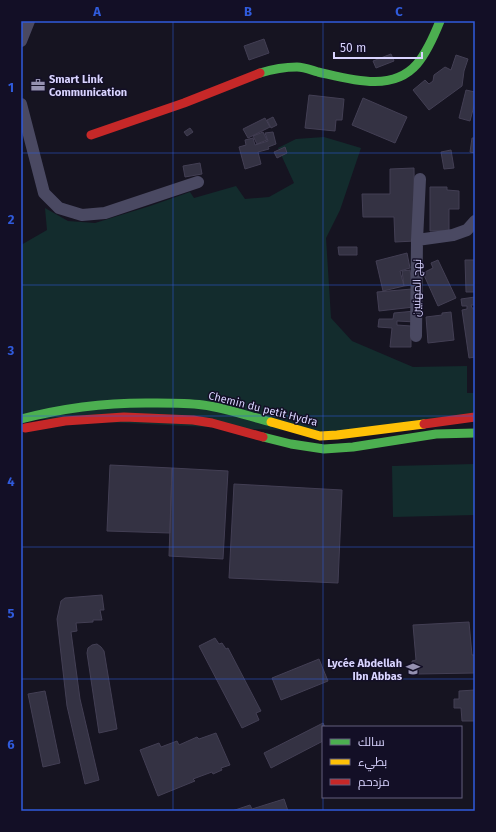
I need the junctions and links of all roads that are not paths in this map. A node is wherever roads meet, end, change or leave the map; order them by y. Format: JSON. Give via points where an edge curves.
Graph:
{"nodes":[{"id":1,"x":29,"y":21,"type":"edge"},
{"id":2,"x":440,"y":21,"type":"edge"},
{"id":3,"x":21,"y":41,"type":"edge"},
{"id":4,"x":21,"y":104,"type":"edge"},
{"id":5,"x":91,"y":136,"type":"dead end"},
{"id":6,"x":420,"y":179,"type":"dead end"},
{"id":7,"x":198,"y":182,"type":"dead end"},
{"id":8,"x":475,"y":221,"type":"edge"},
{"id":9,"x":417,"y":240,"type":"junction"},
{"id":10,"x":416,"y":336,"type":"dead end"},
{"id":11,"x":475,"y":417,"type":"edge"},
{"id":12,"x":21,"y":418,"type":"edge"},
{"id":13,"x":21,"y":429,"type":"edge"},
{"id":14,"x":475,"y":433,"type":"edge"}],
"edges":[{"from":1,"to":3,"type":"street"},
{"from":2,"to":5,"type":"main road","via":[[430,44],[416,65],[400,77],[382,82],[357,81],[298,67],[277,68]]},
{"from":4,"to":7,"type":"street","via":[[44,193],[59,208],[82,215],[104,213]]},
{"from":6,"to":9,"type":"street","name":"نهج المهنيين"},
{"from":8,"to":9,"type":"street","via":[[467,230],[453,235]]},
{"from":9,"to":10,"type":"street","name":"نهج المهنيين"},
{"from":11,"to":12,"type":"main road","name":"Chemin du petit Hydra","via":[[320,436],[213,406],[180,403],[149,402],[61,408]]},
{"from":13,"to":14,"type":"main road","via":[[65,421],[124,417],[193,420],[291,444],[324,449],[436,434]]}]}
